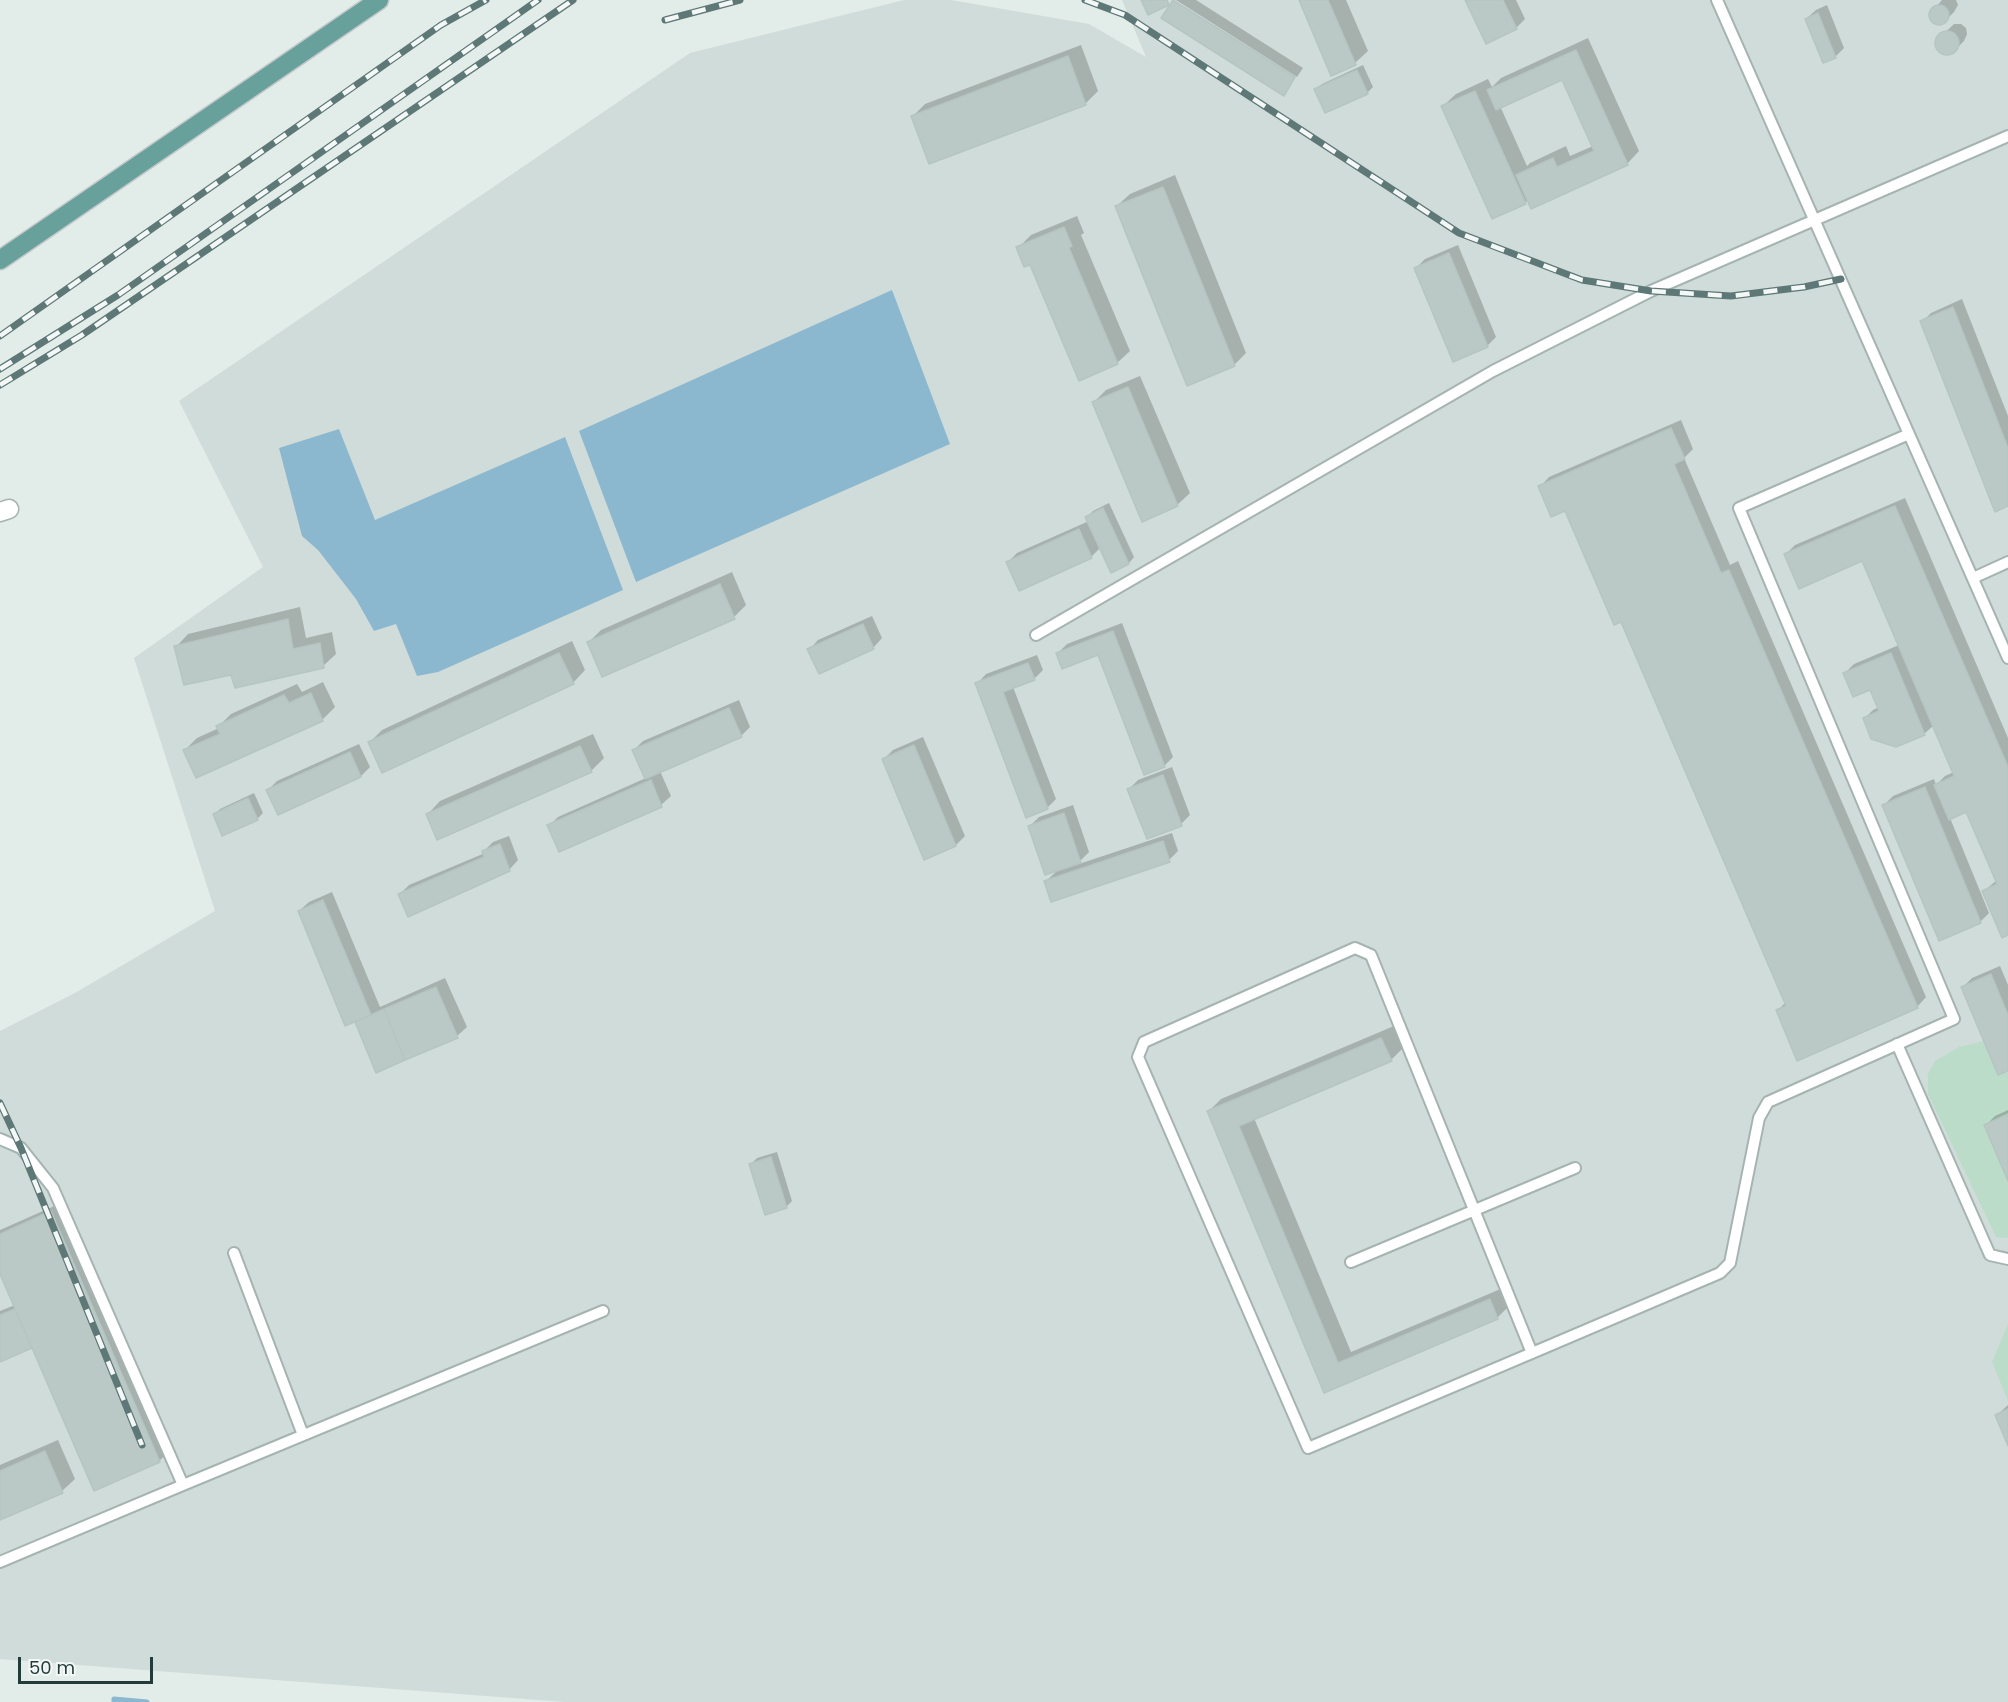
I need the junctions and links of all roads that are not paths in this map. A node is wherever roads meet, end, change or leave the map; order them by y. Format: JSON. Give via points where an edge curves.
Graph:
{"nodes":[{"id":1,"x":379,"y":0,"type":"edge"},
{"id":2,"x":1717,"y":0,"type":"edge"},
{"id":3,"x":2008,"y":136,"type":"edge"},
{"id":4,"x":1815,"y":220,"type":"junction"},
{"id":5,"x":0,"y":260,"type":"edge"},
{"id":6,"x":1909,"y":434,"type":"junction"},
{"id":7,"x":2008,"y":562,"type":"edge"},
{"id":8,"x":1973,"y":578,"type":"junction"},
{"id":9,"x":1035,"y":635,"type":"dead end"},
{"id":10,"x":2008,"y":658,"type":"edge"},
{"id":11,"x":1897,"y":1044,"type":"junction"},
{"id":12,"x":0,"y":1139,"type":"edge"},
{"id":13,"x":1575,"y":1168,"type":"dead end"},
{"id":14,"x":1474,"y":1210,"type":"junction"},
{"id":15,"x":234,"y":1253,"type":"dead end"},
{"id":16,"x":2008,"y":1259,"type":"edge"},
{"id":17,"x":1351,"y":1262,"type":"dead end"},
{"id":18,"x":603,"y":1311,"type":"dead end"},
{"id":19,"x":1532,"y":1353,"type":"junction"},
{"id":20,"x":303,"y":1435,"type":"junction"},
{"id":21,"x":183,"y":1485,"type":"junction"},
{"id":22,"x":0,"y":1562,"type":"edge"}],
"edges":[{"from":1,"to":5,"type":"main road"},
{"from":2,"to":4,"type":"lane"},
{"from":3,"to":4,"type":"lane"},
{"from":4,"to":6,"type":"lane"},
{"from":4,"to":9,"type":"lane","via":[[1651,291],[1493,371]]},
{"from":6,"to":8,"type":"lane"},
{"from":6,"to":11,"type":"lane","via":[[1739,508],[1954,1019]]},
{"from":7,"to":8,"type":"lane"},
{"from":8,"to":10,"type":"lane"},
{"from":11,"to":16,"type":"lane","via":[[1990,1256]]},
{"from":11,"to":19,"type":"lane","via":[[1768,1102],[1759,1118],[1730,1263],[1720,1273]]},
{"from":12,"to":21,"type":"lane","via":[[21,1148],[53,1188]]},
{"from":13,"to":14,"type":"lane"},
{"from":14,"to":17,"type":"lane"},
{"from":14,"to":19,"type":"lane"},
{"from":14,"to":19,"type":"lane","via":[[1371,955],[1355,948],[1144,1042],[1138,1057],[1308,1448]]},
{"from":15,"to":20,"type":"lane"},
{"from":18,"to":20,"type":"lane"},
{"from":20,"to":21,"type":"lane"},
{"from":21,"to":22,"type":"lane"}]}
